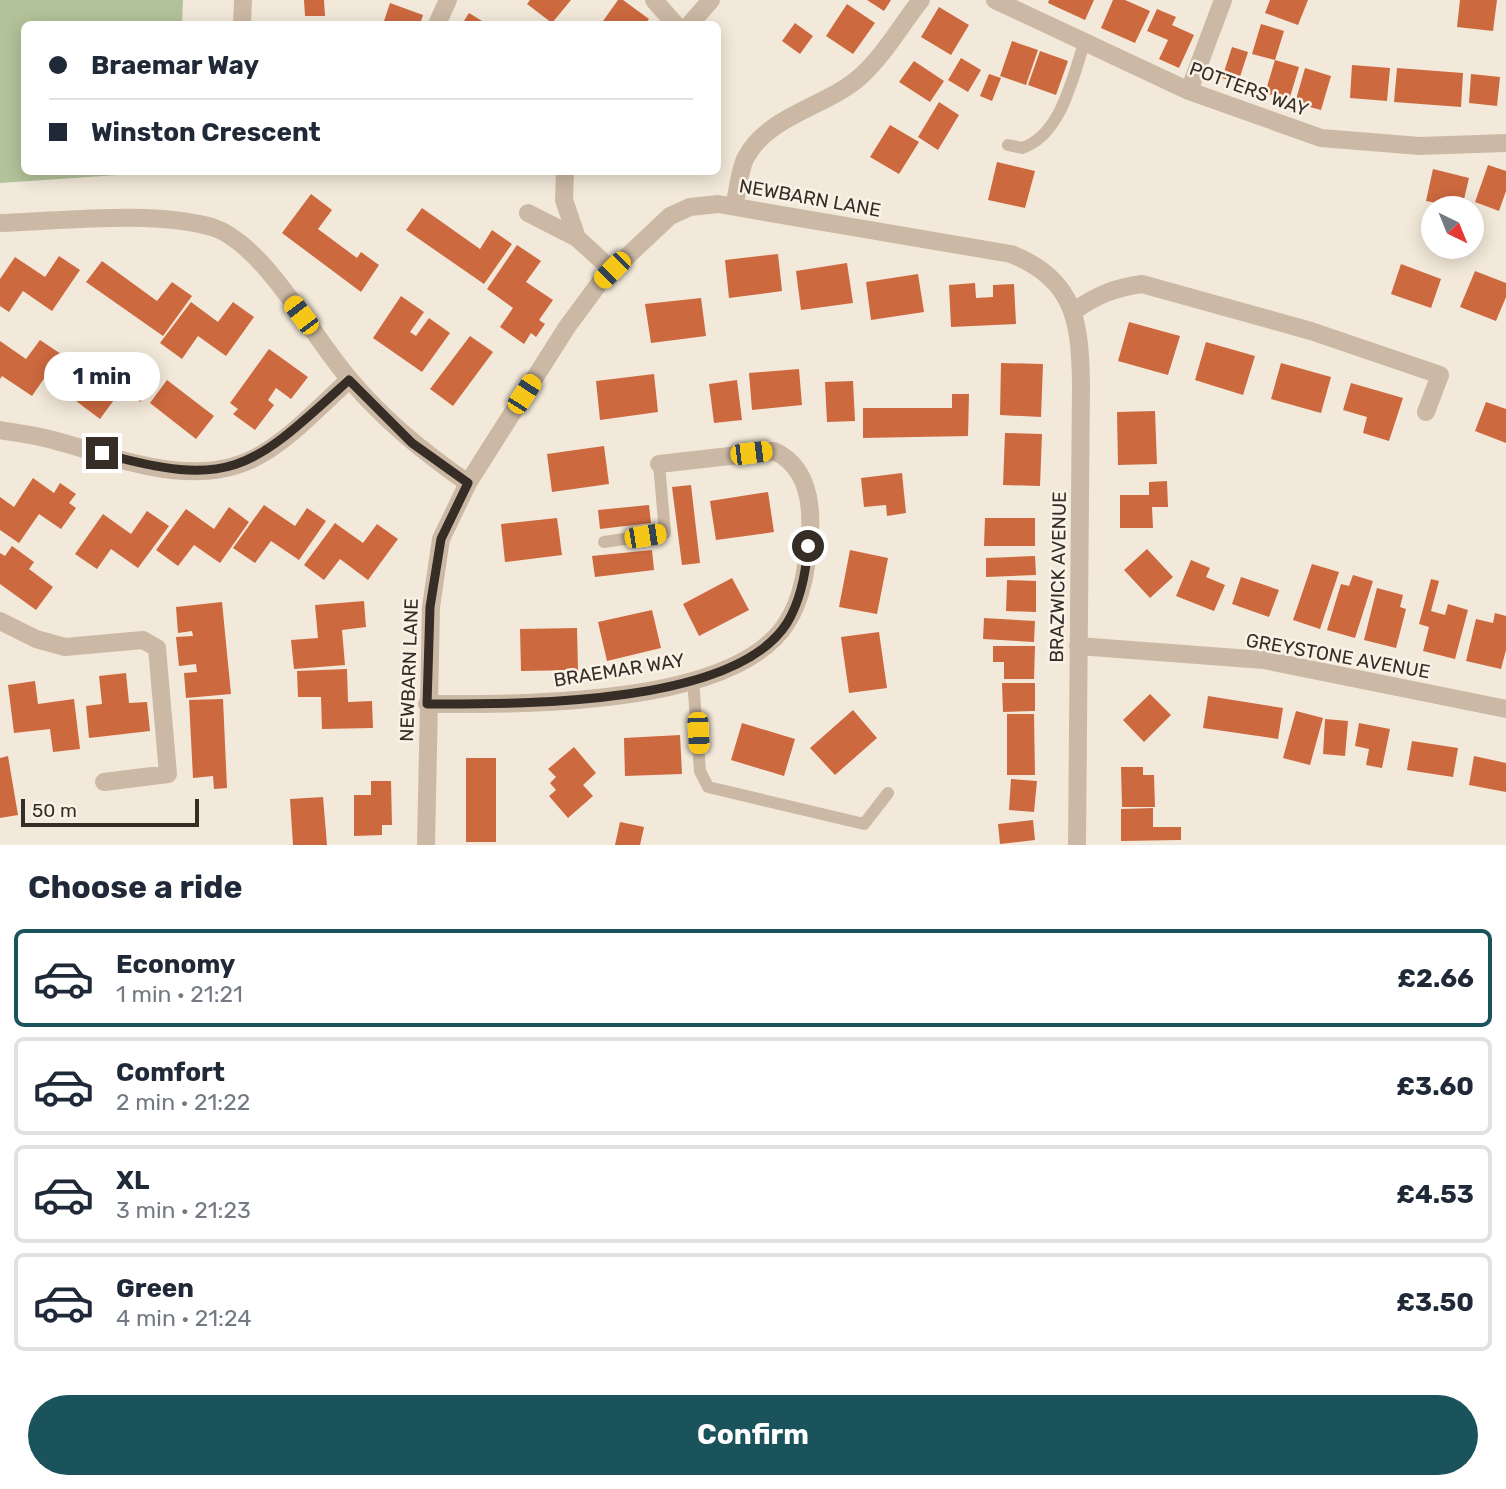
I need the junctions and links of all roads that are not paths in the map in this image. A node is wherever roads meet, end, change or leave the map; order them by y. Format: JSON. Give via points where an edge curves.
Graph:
{"nodes":[{"id":1,"x":243,"y":0,"type":"edge"},
{"id":2,"x":448,"y":0,"type":"edge"},
{"id":3,"x":654,"y":0,"type":"edge"},
{"id":4,"x":711,"y":0,"type":"edge"},
{"id":5,"x":921,"y":0,"type":"edge"},
{"id":6,"x":995,"y":0,"type":"edge"},
{"id":7,"x":1223,"y":0,"type":"edge"},
{"id":8,"x":242,"y":21,"type":"edge"},
{"id":9,"x":438,"y":21,"type":"edge"},
{"id":10,"x":672,"y":21,"type":"edge"},
{"id":11,"x":693,"y":21,"type":"edge"},
{"id":12,"x":1084,"y":44,"type":"junction"},
{"id":13,"x":1189,"y":91,"type":"junction"},
{"id":14,"x":1506,"y":143,"type":"edge"},
{"id":15,"x":1008,"y":145,"type":"dead end"},
{"id":16,"x":565,"y":175,"type":"edge"},
{"id":17,"x":734,"y":206,"type":"junction"},
{"id":18,"x":528,"y":213,"type":"dead end"},
{"id":19,"x":0,"y":223,"type":"edge"},
{"id":20,"x":577,"y":238,"type":"junction"},
{"id":21,"x":612,"y":270,"type":"junction"},
{"id":22,"x":1074,"y":311,"type":"junction"},
{"id":23,"x":349,"y":380,"type":"junction"},
{"id":24,"x":1426,"y":412,"type":"dead end"},
{"id":25,"x":0,"y":430,"type":"edge"},
{"id":26,"x":659,"y":464,"type":"joint"},
{"id":27,"x":468,"y":483,"type":"junction"},
{"id":28,"x":604,"y":542,"type":"dead end"},
{"id":29,"x":0,"y":621,"type":"edge"},
{"id":30,"x":1078,"y":646,"type":"junction"},
{"id":31,"x":693,"y":680,"type":"junction"},
{"id":32,"x":427,"y":704,"type":"junction"},
{"id":33,"x":1506,"y":709,"type":"edge"},
{"id":34,"x":104,"y":782,"type":"dead end"},
{"id":35,"x":888,"y":793,"type":"dead end"},
{"id":36,"x":426,"y":845,"type":"edge"},
{"id":37,"x":1077,"y":845,"type":"edge"}],
"edges":[{"from":1,"to":8,"type":"street"},
{"from":2,"to":9,"type":"street"},
{"from":3,"to":10,"type":"street"},
{"from":4,"to":11,"type":"street"},
{"from":5,"to":17,"type":"street","via":[[862,75],[773,127],[757,142],[745,160]]},
{"from":6,"to":12,"type":"street","name":"POTTERS WAY"},
{"from":7,"to":13,"type":"street"},
{"from":12,"to":13,"type":"street","name":"POTTERS WAY"},
{"from":12,"to":15,"type":"lane","via":[[1069,88],[1045,135],[1022,148]]},
{"from":13,"to":14,"type":"street","name":"POTTERS WAY","via":[[1321,138],[1420,146]]},
{"from":16,"to":20,"type":"street","via":[[564,200]]},
{"from":17,"to":21,"type":"street","name":"NEWBARN LANE","via":[[690,207],[670,216]]},
{"from":17,"to":22,"type":"street","name":"NEWBARN LANE","via":[[1011,254],[1034,263],[1053,278]]},
{"from":18,"to":20,"type":"street"},
{"from":19,"to":23,"type":"street","via":[[146,219],[213,228],[238,239]]},
{"from":20,"to":21,"type":"street"},
{"from":21,"to":27,"type":"street","name":"NEWBARN LANE","via":[[567,327]]},
{"from":22,"to":24,"type":"street","via":[[1098,294],[1142,284],[1311,331],[1440,375]]},
{"from":22,"to":30,"type":"street","name":"BRAZWICK AVENUE","via":[[1081,384]]},
{"from":23,"to":25,"type":"street","via":[[267,450],[236,467],[210,471],[165,468]]},
{"from":23,"to":27,"type":"street","via":[[412,443]]},
{"from":26,"to":28,"type":"lane","via":[[665,533]]},
{"from":26,"to":31,"type":"street","name":"BRAEMAR WAY","via":[[774,451],[790,458],[804,480],[810,526],[807,567],[787,623],[753,655]]},
{"from":27,"to":32,"type":"street","name":"NEWBARN LANE","via":[[441,539],[430,607]]},
{"from":29,"to":34,"type":"street","via":[[65,647],[143,640],[157,648],[168,774]]},
{"from":30,"to":33,"type":"street","name":"GREYSTONE AVENUE","via":[[1264,660]]},
{"from":30,"to":37,"type":"street","name":"BRAZWICK AVENUE"},
{"from":31,"to":32,"type":"street","name":"BRAEMAR WAY","via":[[600,698],[533,704]]},
{"from":31,"to":35,"type":"lane","via":[[700,771],[708,787],[864,824]]},
{"from":32,"to":36,"type":"street","name":"NEWBARN LANE"}]}
